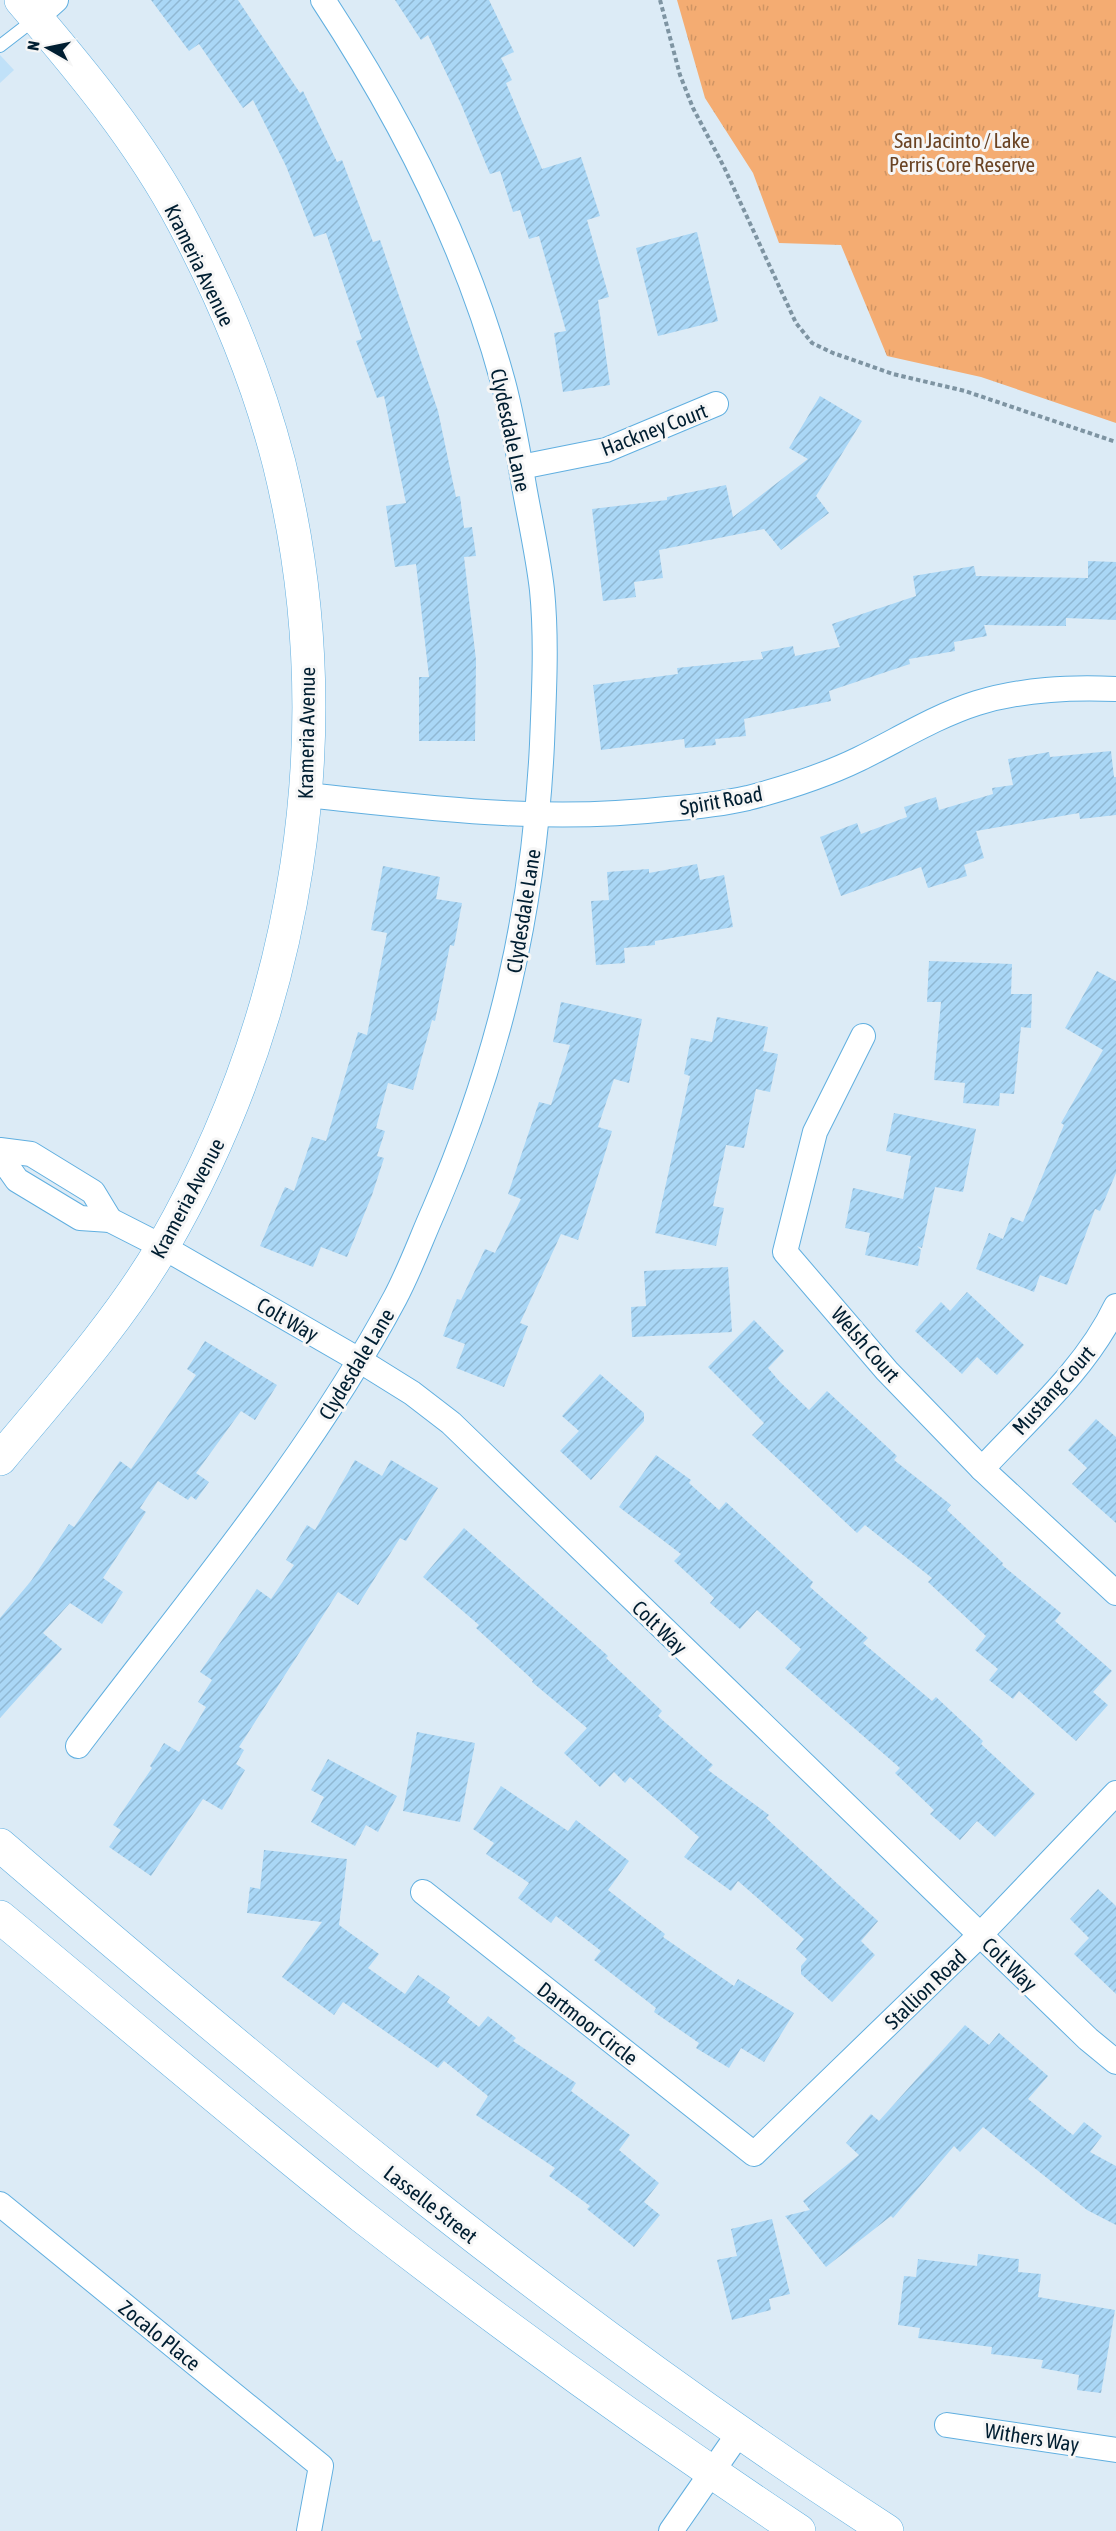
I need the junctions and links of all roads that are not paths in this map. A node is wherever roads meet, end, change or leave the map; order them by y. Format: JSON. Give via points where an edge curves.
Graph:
{"nodes":[{"id":1,"x":323,"y":0,"type":"edge"},
{"id":2,"x":38,"y":6,"type":"edge"},
{"id":3,"x":0,"y":46,"type":"edge"},
{"id":4,"x":716,"y":405,"type":"dead end"},
{"id":5,"x":520,"y":467,"type":"junction"},
{"id":6,"x":1116,"y":689,"type":"edge"},
{"id":7,"x":306,"y":795,"type":"junction"},
{"id":8,"x":537,"y":816,"type":"junction"},
{"id":9,"x":863,"y":1036,"type":"dead end"},
{"id":10,"x":0,"y":1150,"type":"edge"},
{"id":11,"x":0,"y":1156,"type":"edge"},
{"id":12,"x":110,"y":1220,"type":"junction"},
{"id":13,"x":163,"y":1247,"type":"junction"},
{"id":14,"x":1116,"y":1306,"type":"edge"},
{"id":15,"x":359,"y":1360,"type":"junction"},
{"id":16,"x":0,"y":1459,"type":"edge"},
{"id":17,"x":982,"y":1469,"type":"junction"},
{"id":18,"x":1116,"y":1593,"type":"edge"},
{"id":19,"x":78,"y":1746,"type":"dead end"},
{"id":20,"x":1116,"y":1793,"type":"edge"},
{"id":21,"x":0,"y":1845,"type":"edge"},
{"id":22,"x":423,"y":1892,"type":"dead end"},
{"id":23,"x":0,"y":1917,"type":"edge"},
{"id":24,"x":980,"y":1935,"type":"junction"},
{"id":25,"x":1116,"y":2062,"type":"edge"},
{"id":26,"x":754,"y":2154,"type":"joint"},
{"id":27,"x":0,"y":2204,"type":"edge"},
{"id":28,"x":947,"y":2425,"type":"dead end"},
{"id":29,"x":739,"y":2433,"type":"junction"},
{"id":30,"x":1116,"y":2450,"type":"edge"},
{"id":31,"x":713,"y":2472,"type":"junction"},
{"id":32,"x":309,"y":2531,"type":"edge"},
{"id":33,"x":671,"y":2531,"type":"edge"},
{"id":34,"x":799,"y":2531,"type":"edge"},
{"id":35,"x":887,"y":2531,"type":"edge"}],
"edges":[{"from":1,"to":5,"type":"street","name":"Clydesdale Lane","via":[[372,79],[424,176],[473,287],[504,384]]},
{"from":2,"to":3,"type":"lane"},
{"from":2,"to":7,"type":"main road","name":"Krameria Avenue","via":[[143,155],[183,221],[257,391],[279,463],[297,550],[306,635]]},
{"from":4,"to":5,"type":"street","name":"Hackney Court","via":[[606,450]]},
{"from":5,"to":8,"type":"street","name":"Clydesdale Lane","via":[[542,588],[545,651]]},
{"from":6,"to":8,"type":"street","name":"Spirit Road","via":[[1070,687],[1015,693],[976,703],[857,760],[746,798],[619,815]]},
{"from":7,"to":8,"type":"street","name":"Spirit Road"},
{"from":7,"to":13,"type":"main road","name":"Krameria Avenue","via":[[286,934],[258,1037],[218,1142]]},
{"from":8,"to":15,"type":"street","name":"Clydesdale Lane","via":[[525,914],[489,1066],[457,1158],[398,1295]]},
{"from":9,"to":17,"type":"street","name":"Welsh Court","via":[[815,1132],[785,1252],[887,1371]]},
{"from":10,"to":12,"type":"street","via":[[31,1154],[93,1192]]},
{"from":11,"to":12,"type":"street","via":[[17,1180],[80,1218]]},
{"from":12,"to":13,"type":"street","name":"Colt Way"},
{"from":13,"to":15,"type":"street","name":"Colt Way"},
{"from":13,"to":16,"type":"main road","name":"Krameria Avenue","via":[[112,1320]]},
{"from":14,"to":17,"type":"street","name":"Mustang Court","via":[[1088,1353]]},
{"from":15,"to":19,"type":"street","name":"Clydesdale Lane","via":[[297,1457]]},
{"from":15,"to":24,"type":"street","name":"Colt Way","via":[[451,1423]]},
{"from":17,"to":18,"type":"street","name":"Welsh Court"},
{"from":20,"to":24,"type":"street","name":"Stallion Road"},
{"from":21,"to":29,"type":"main road","name":"Lasselle Street","via":[[191,2010],[417,2194]]},
{"from":22,"to":26,"type":"street","name":"Dartmoor Circle"},
{"from":23,"to":31,"type":"main road","via":[[372,2224],[570,2372]]},
{"from":24,"to":25,"type":"street","name":"Colt Way"},
{"from":24,"to":26,"type":"street","name":"Stallion Road"},
{"from":27,"to":32,"type":"street","name":"Zocalo Place","via":[[321,2466]]},
{"from":28,"to":30,"type":"street","name":"Withers Way"},
{"from":29,"to":31,"type":"street"},
{"from":29,"to":35,"type":"main road","name":"Lasselle Street"},
{"from":31,"to":33,"type":"street"},
{"from":31,"to":34,"type":"main road"}]}
